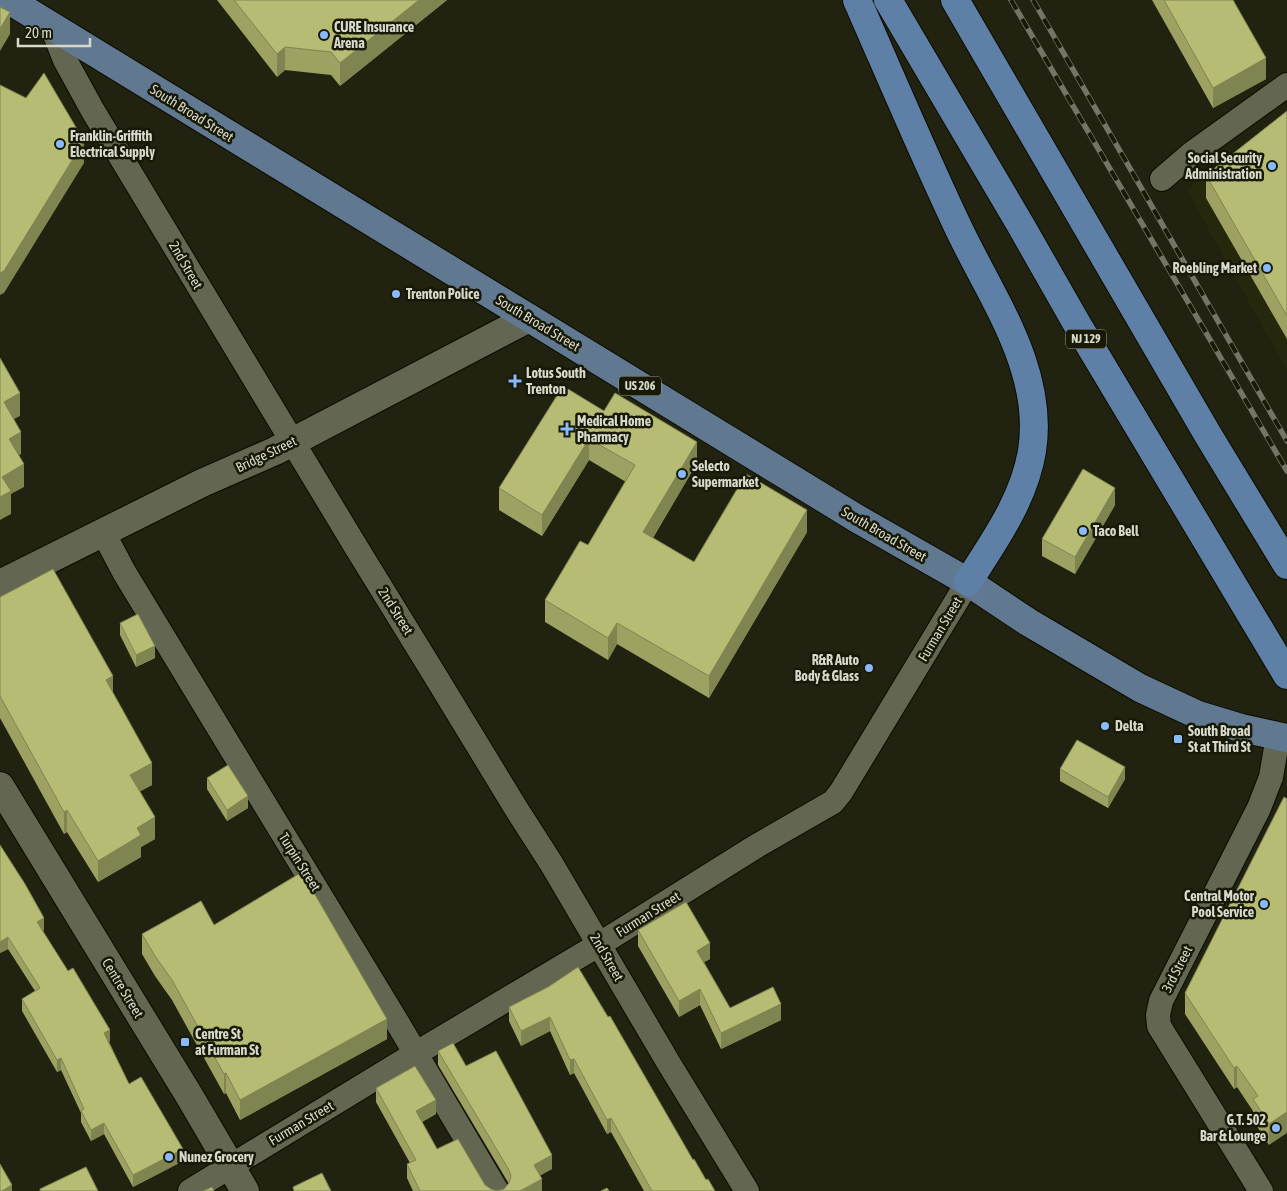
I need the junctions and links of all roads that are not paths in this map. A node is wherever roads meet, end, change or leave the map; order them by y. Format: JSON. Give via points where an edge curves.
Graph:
{"nodes":[{"id":1,"x":8,"y":0,"type":"edge"},
{"id":2,"x":857,"y":0,"type":"edge"},
{"id":3,"x":888,"y":0,"type":"edge"},
{"id":4,"x":955,"y":0,"type":"edge"},
{"id":5,"x":52,"y":27,"type":"junction"},
{"id":6,"x":1287,"y":85,"type":"edge"},
{"id":7,"x":1162,"y":179,"type":"dead end"},
{"id":8,"x":529,"y":318,"type":"junction"},
{"id":9,"x":292,"y":442,"type":"junction"},
{"id":10,"x":103,"y":532,"type":"junction"},
{"id":11,"x":1287,"y":565,"type":"edge"},
{"id":12,"x":968,"y":582,"type":"junction"},
{"id":13,"x":0,"y":584,"type":"edge"},
{"id":14,"x":1287,"y":675,"type":"edge"},
{"id":15,"x":1282,"y":737,"type":"edge"},
{"id":16,"x":0,"y":786,"type":"edge"},
{"id":17,"x":600,"y":944,"type":"junction"},
{"id":18,"x":415,"y":1054,"type":"junction"},
{"id":19,"x":230,"y":1166,"type":"junction"},
{"id":20,"x":190,"y":1191,"type":"edge"},
{"id":21,"x":245,"y":1191,"type":"edge"},
{"id":22,"x":497,"y":1191,"type":"edge"},
{"id":23,"x":747,"y":1191,"type":"edge"},
{"id":24,"x":1261,"y":1191,"type":"edge"}],
"edges":[{"from":1,"to":5,"type":"main road","name":"South Broad Street","number":"US 206"},
{"from":2,"to":12,"type":"highway","via":[[957,226],[1009,331],[1032,393],[1032,449],[1022,489]]},
{"from":3,"to":14,"type":"highway","number":"NJ 129"},
{"from":4,"to":11,"type":"highway"},
{"from":5,"to":8,"type":"main road","name":"South Broad Street","number":"US 206"},
{"from":5,"to":9,"type":"street","name":"2nd Street","via":[[65,60],[93,111]]},
{"from":6,"to":7,"type":"street","via":[[1191,154]]},
{"from":8,"to":9,"type":"street","name":"Bridge Street"},
{"from":8,"to":12,"type":"main road","name":"South Broad Street","number":"US 206","via":[[856,518]]},
{"from":9,"to":10,"type":"street","name":"Bridge Street"},
{"from":9,"to":17,"type":"street","name":"2nd Street"},
{"from":10,"to":13,"type":"street","name":"Bridge Street"},
{"from":10,"to":18,"type":"street","name":"Turpin Street"},
{"from":12,"to":15,"type":"main road","name":"South Broad Street","number":"US 206","via":[[1028,622],[1140,688],[1198,715]]},
{"from":12,"to":17,"type":"street","name":"Furman Street","via":[[833,802]]},
{"from":15,"to":24,"type":"street","name":"3rd Street","via":[[1259,808],[1161,1001],[1158,1015],[1159,1026]]},
{"from":16,"to":19,"type":"street","name":"Centre Street"},
{"from":17,"to":18,"type":"street","name":"Furman Street"},
{"from":17,"to":23,"type":"street","name":"2nd Street"},
{"from":18,"to":19,"type":"street","name":"Furman Street"},
{"from":18,"to":22,"type":"street","name":"Turpin Street"},
{"from":19,"to":20,"type":"street","name":"Furman Street"},
{"from":19,"to":21,"type":"street","name":"Centre Street"}]}
